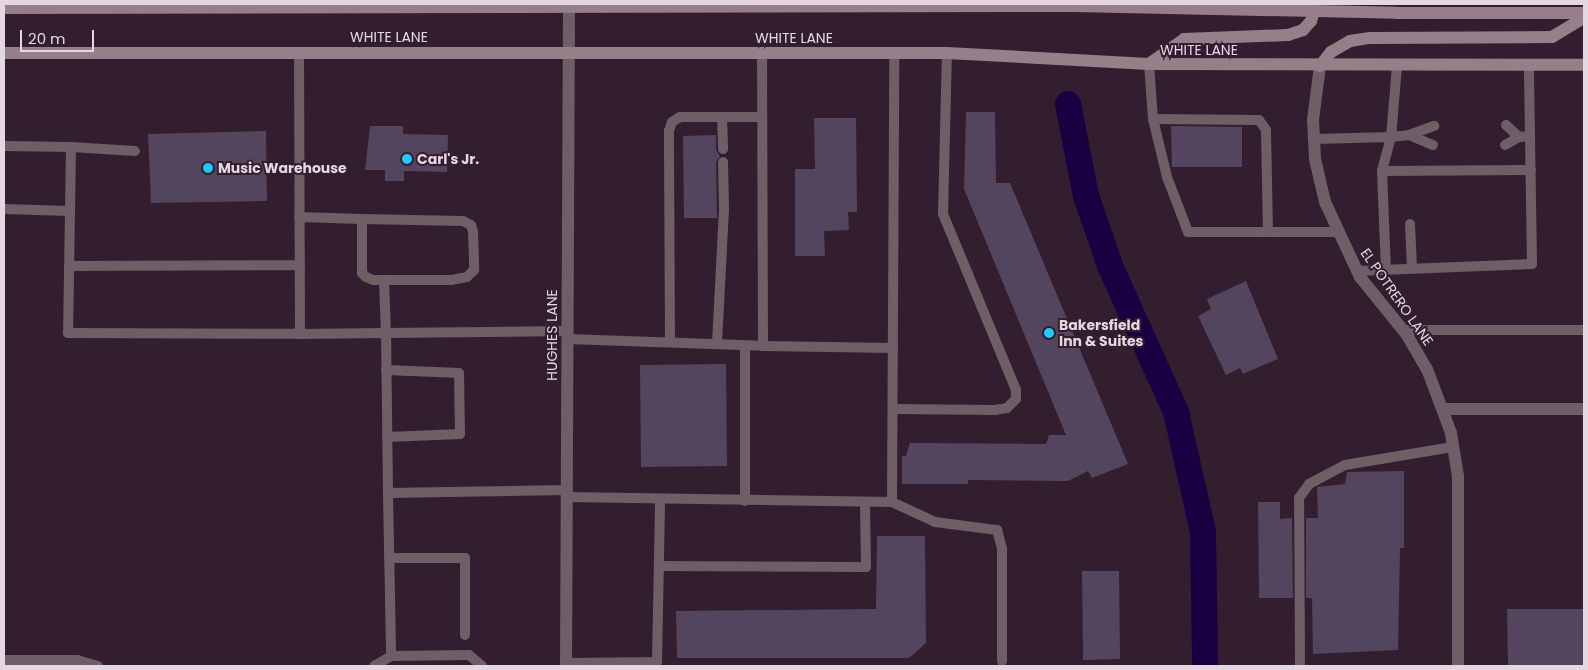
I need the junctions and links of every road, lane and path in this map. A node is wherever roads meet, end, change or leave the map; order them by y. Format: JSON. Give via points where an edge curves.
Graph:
{"nodes":[{"id":1,"x":852,"y":5,"type":"edge"},
{"id":2,"x":919,"y":5,"type":"edge"},
{"id":3,"x":983,"y":5,"type":"edge"},
{"id":4,"x":1063,"y":5,"type":"edge"},
{"id":5,"x":147,"y":6,"type":"edge"},
{"id":6,"x":212,"y":6,"type":"edge"},
{"id":7,"x":327,"y":6,"type":"edge"},
{"id":8,"x":719,"y":6,"type":"edge"},
{"id":9,"x":1147,"y":6,"type":"edge"},
{"id":10,"x":569,"y":7,"type":"edge"},
{"id":11,"x":1244,"y":7,"type":"edge"},
{"id":12,"x":4,"y":8,"type":"edge"},
{"id":13,"x":1314,"y":8,"type":"edge"},
{"id":14,"x":1397,"y":8,"type":"edge"},
{"id":15,"x":1517,"y":9,"type":"edge"},
{"id":16,"x":1584,"y":13,"type":"edge"},
{"id":17,"x":1584,"y":18,"type":"edge"},
{"id":18,"x":299,"y":52,"type":"junction"},
{"id":19,"x":567,"y":52,"type":"junction"},
{"id":20,"x":762,"y":52,"type":"junction"},
{"id":21,"x":4,"y":53,"type":"edge"},
{"id":22,"x":894,"y":53,"type":"junction"},
{"id":23,"x":947,"y":53,"type":"junction"},
{"id":24,"x":1150,"y":64,"type":"junction"},
{"id":25,"x":1529,"y":65,"type":"junction"},
{"id":26,"x":1320,"y":66,"type":"junction"},
{"id":27,"x":1397,"y":66,"type":"junction"},
{"id":28,"x":1584,"y":68,"type":"edge"},
{"id":29,"x":722,"y":117,"type":"junction"},
{"id":30,"x":761,"y":117,"type":"junction"},
{"id":31,"x":1153,"y":119,"type":"junction"},
{"id":32,"x":1506,"y":125,"type":"dead end"},
{"id":33,"x":1434,"y":126,"type":"dead end"},
{"id":34,"x":1410,"y":135,"type":"junction"},
{"id":35,"x":1391,"y":136,"type":"junction"},
{"id":36,"x":1530,"y":136,"type":"junction"},
{"id":37,"x":1519,"y":137,"type":"junction"},
{"id":38,"x":1314,"y":139,"type":"junction"},
{"id":39,"x":1433,"y":145,"type":"dead end"},
{"id":40,"x":1505,"y":145,"type":"dead end"},
{"id":41,"x":4,"y":146,"type":"edge"},
{"id":42,"x":71,"y":147,"type":"junction"},
{"id":43,"x":724,"y":149,"type":"dead end"},
{"id":44,"x":134,"y":151,"type":"dead end"},
{"id":45,"x":724,"y":162,"type":"dead end"},
{"id":46,"x":1531,"y":170,"type":"junction"},
{"id":47,"x":1382,"y":171,"type":"junction"},
{"id":48,"x":4,"y":209,"type":"edge"},
{"id":49,"x":69,"y":211,"type":"junction"},
{"id":50,"x":300,"y":217,"type":"junction"},
{"id":51,"x":362,"y":219,"type":"junction"},
{"id":52,"x":1410,"y":224,"type":"dead end"},
{"id":53,"x":1268,"y":232,"type":"junction"},
{"id":54,"x":1336,"y":232,"type":"junction"},
{"id":55,"x":300,"y":265,"type":"junction"},
{"id":56,"x":69,"y":266,"type":"junction"},
{"id":57,"x":1412,"y":268,"type":"junction"},
{"id":58,"x":1386,"y":270,"type":"junction"},
{"id":59,"x":1357,"y":271,"type":"junction"},
{"id":60,"x":384,"y":280,"type":"junction"},
{"id":61,"x":1403,"y":330,"type":"junction"},
{"id":62,"x":1584,"y":330,"type":"edge"},
{"id":63,"x":386,"y":332,"type":"junction"},
{"id":64,"x":300,"y":334,"type":"junction"},
{"id":65,"x":567,"y":335,"type":"junction"},
{"id":66,"x":670,"y":341,"type":"junction"},
{"id":67,"x":717,"y":343,"type":"junction"},
{"id":68,"x":744,"y":346,"type":"junction"},
{"id":69,"x":763,"y":346,"type":"junction"},
{"id":70,"x":893,"y":348,"type":"junction"},
{"id":71,"x":386,"y":370,"type":"junction"},
{"id":72,"x":893,"y":409,"type":"junction"},
{"id":73,"x":1444,"y":409,"type":"junction"},
{"id":74,"x":1584,"y":409,"type":"edge"},
{"id":75,"x":387,"y":437,"type":"junction"},
{"id":76,"x":1453,"y":447,"type":"junction"},
{"id":77,"x":388,"y":493,"type":"junction"},
{"id":78,"x":566,"y":494,"type":"junction"},
{"id":79,"x":660,"y":499,"type":"junction"},
{"id":80,"x":744,"y":501,"type":"junction"},
{"id":81,"x":865,"y":502,"type":"junction"},
{"id":82,"x":892,"y":502,"type":"junction"},
{"id":83,"x":389,"y":558,"type":"junction"},
{"id":84,"x":659,"y":566,"type":"junction"},
{"id":85,"x":465,"y":635,"type":"dead end"},
{"id":86,"x":391,"y":656,"type":"junction"},
{"id":87,"x":4,"y":660,"type":"edge"},
{"id":88,"x":1002,"y":661,"type":"dead end"},
{"id":89,"x":566,"y":665,"type":"edge"},
{"id":90,"x":98,"y":666,"type":"edge"},
{"id":91,"x":374,"y":666,"type":"edge"},
{"id":92,"x":482,"y":666,"type":"edge"},
{"id":93,"x":1300,"y":666,"type":"edge"},
{"id":94,"x":1458,"y":666,"type":"edge"}],
"edges":[{"from":1,"to":2,"type":"main road","name":"WHITE LANE"},
{"from":1,"to":8,"type":"main road","name":"WHITE LANE"},
{"from":2,"to":3,"type":"main road","name":"WHITE LANE"},
{"from":3,"to":4,"type":"main road","name":"WHITE LANE"},
{"from":4,"to":9,"type":"main road","name":"WHITE LANE"},
{"from":5,"to":6,"type":"main road","name":"WHITE LANE"},
{"from":5,"to":12,"type":"main road","name":"WHITE LANE"},
{"from":6,"to":7,"type":"main road","name":"WHITE LANE"},
{"from":7,"to":10,"type":"main road","name":"WHITE LANE"},
{"from":8,"to":10,"type":"main road","name":"WHITE LANE"},
{"from":9,"to":11,"type":"main road","name":"WHITE LANE"},
{"from":10,"to":19,"type":"street","name":"HUGHES LANE"},
{"from":11,"to":13,"type":"main road","name":"WHITE LANE"},
{"from":13,"to":14,"type":"main road","name":"WHITE LANE"},
{"from":13,"to":24,"type":"main road","via":[[1311,21],[1303,30],[1288,35],[1184,39]]},
{"from":14,"to":15,"type":"main road","name":"WHITE LANE"},
{"from":15,"to":16,"type":"main road","name":"WHITE LANE"},
{"from":17,"to":26,"type":"main road","via":[[1552,37],[1370,38],[1350,41],[1332,52]]},
{"from":18,"to":19,"type":"main road","name":"WHITE LANE"},
{"from":18,"to":21,"type":"main road","name":"WHITE LANE"},
{"from":18,"to":50,"type":"lane"},
{"from":19,"to":20,"type":"main road","name":"WHITE LANE"},
{"from":19,"to":65,"type":"street","name":"HUGHES LANE"},
{"from":20,"to":22,"type":"main road","name":"WHITE LANE"},
{"from":20,"to":30,"type":"lane"},
{"from":22,"to":23,"type":"main road","name":"WHITE LANE"},
{"from":22,"to":70,"type":"lane"},
{"from":23,"to":24,"type":"main road","name":"WHITE LANE"},
{"from":23,"to":72,"type":"lane","via":[[943,214],[1016,390],[1016,399],[1014,404],[994,410]]},
{"from":24,"to":26,"type":"main road","name":"WHITE LANE"},
{"from":24,"to":31,"type":"lane"},
{"from":25,"to":27,"type":"main road","name":"WHITE LANE"},
{"from":25,"to":28,"type":"main road","name":"WHITE LANE"},
{"from":25,"to":36,"type":"lane"},
{"from":26,"to":27,"type":"main road","name":"WHITE LANE"},
{"from":26,"to":38,"type":"street","name":"EL POTRERO LANE","via":[[1313,120]]},
{"from":27,"to":35,"type":"lane"},
{"from":29,"to":30,"type":"lane"},
{"from":29,"to":43,"type":"lane"},
{"from":29,"to":66,"type":"lane","via":[[680,117],[672,122],[669,131]]},
{"from":30,"to":69,"type":"lane"},
{"from":31,"to":53,"type":"lane","via":[[1167,177],[1188,232]]},
{"from":31,"to":53,"type":"lane","via":[[1259,120],[1266,130]]},
{"from":32,"to":37,"type":"lane"},
{"from":33,"to":34,"type":"lane"},
{"from":34,"to":35,"type":"lane"},
{"from":34,"to":39,"type":"lane"},
{"from":35,"to":38,"type":"lane"},
{"from":35,"to":47,"type":"lane"},
{"from":36,"to":37,"type":"lane"},
{"from":36,"to":46,"type":"lane"},
{"from":37,"to":40,"type":"lane"},
{"from":38,"to":54,"type":"street","name":"EL POTRERO LANE","via":[[1325,202]]},
{"from":41,"to":42,"type":"lane"},
{"from":42,"to":44,"type":"lane"},
{"from":42,"to":49,"type":"lane"},
{"from":45,"to":67,"type":"lane"},
{"from":46,"to":47,"type":"lane","via":[[1409,175]]},
{"from":46,"to":57,"type":"lane","via":[[1532,264]]},
{"from":47,"to":58,"type":"lane"},
{"from":48,"to":49,"type":"lane"},
{"from":49,"to":56,"type":"lane"},
{"from":50,"to":51,"type":"lane"},
{"from":50,"to":55,"type":"lane"},
{"from":51,"to":60,"type":"lane","via":[[362,272],[373,280]]},
{"from":51,"to":60,"type":"lane","via":[[463,221],[471,225],[474,232],[474,270],[467,277]]},
{"from":52,"to":57,"type":"lane"},
{"from":53,"to":54,"type":"lane"},
{"from":54,"to":59,"type":"street","name":"EL POTRERO LANE"},
{"from":55,"to":56,"type":"lane"},
{"from":55,"to":64,"type":"lane"},
{"from":56,"to":64,"type":"lane","via":[[68,333]]},
{"from":57,"to":58,"type":"lane"},
{"from":58,"to":59,"type":"lane"},
{"from":59,"to":61,"type":"street","name":"EL POTRERO LANE"},
{"from":60,"to":63,"type":"lane"},
{"from":61,"to":62,"type":"lane"},
{"from":61,"to":73,"type":"street","name":"EL POTRERO LANE","via":[[1427,369]]},
{"from":63,"to":64,"type":"lane"},
{"from":63,"to":65,"type":"lane"},
{"from":63,"to":71,"type":"lane"},
{"from":65,"to":66,"type":"lane"},
{"from":65,"to":78,"type":"street","name":"HUGHES LANE"},
{"from":66,"to":67,"type":"lane"},
{"from":67,"to":68,"type":"lane"},
{"from":68,"to":69,"type":"lane"},
{"from":68,"to":80,"type":"lane"},
{"from":69,"to":70,"type":"lane"},
{"from":70,"to":72,"type":"lane"},
{"from":71,"to":75,"type":"lane"},
{"from":71,"to":75,"type":"lane","via":[[460,373],[460,434]]},
{"from":72,"to":82,"type":"lane"},
{"from":73,"to":74,"type":"street"},
{"from":73,"to":76,"type":"street","name":"EL POTRERO LANE"},
{"from":75,"to":77,"type":"lane"},
{"from":76,"to":93,"type":"lane","via":[[1344,465],[1309,484],[1299,498]]},
{"from":76,"to":94,"type":"street","name":"EL POTRERO LANE","via":[[1458,476]]},
{"from":77,"to":78,"type":"lane"},
{"from":77,"to":83,"type":"lane"},
{"from":78,"to":79,"type":"lane"},
{"from":78,"to":89,"type":"street","name":"HUGHES LANE"},
{"from":79,"to":80,"type":"lane"},
{"from":79,"to":84,"type":"lane"},
{"from":80,"to":81,"type":"lane"},
{"from":81,"to":82,"type":"lane"},
{"from":81,"to":84,"type":"lane","via":[[866,567]]},
{"from":82,"to":88,"type":"lane","via":[[935,522],[997,530],[1002,549]]},
{"from":83,"to":85,"type":"lane","via":[[465,558]]},
{"from":83,"to":86,"type":"lane"},
{"from":84,"to":89,"type":"lane","via":[[657,662]]},
{"from":86,"to":91,"type":"lane"},
{"from":86,"to":92,"type":"lane","via":[[469,656]]},
{"from":87,"to":90,"type":"lane","via":[[77,660]]}]}
